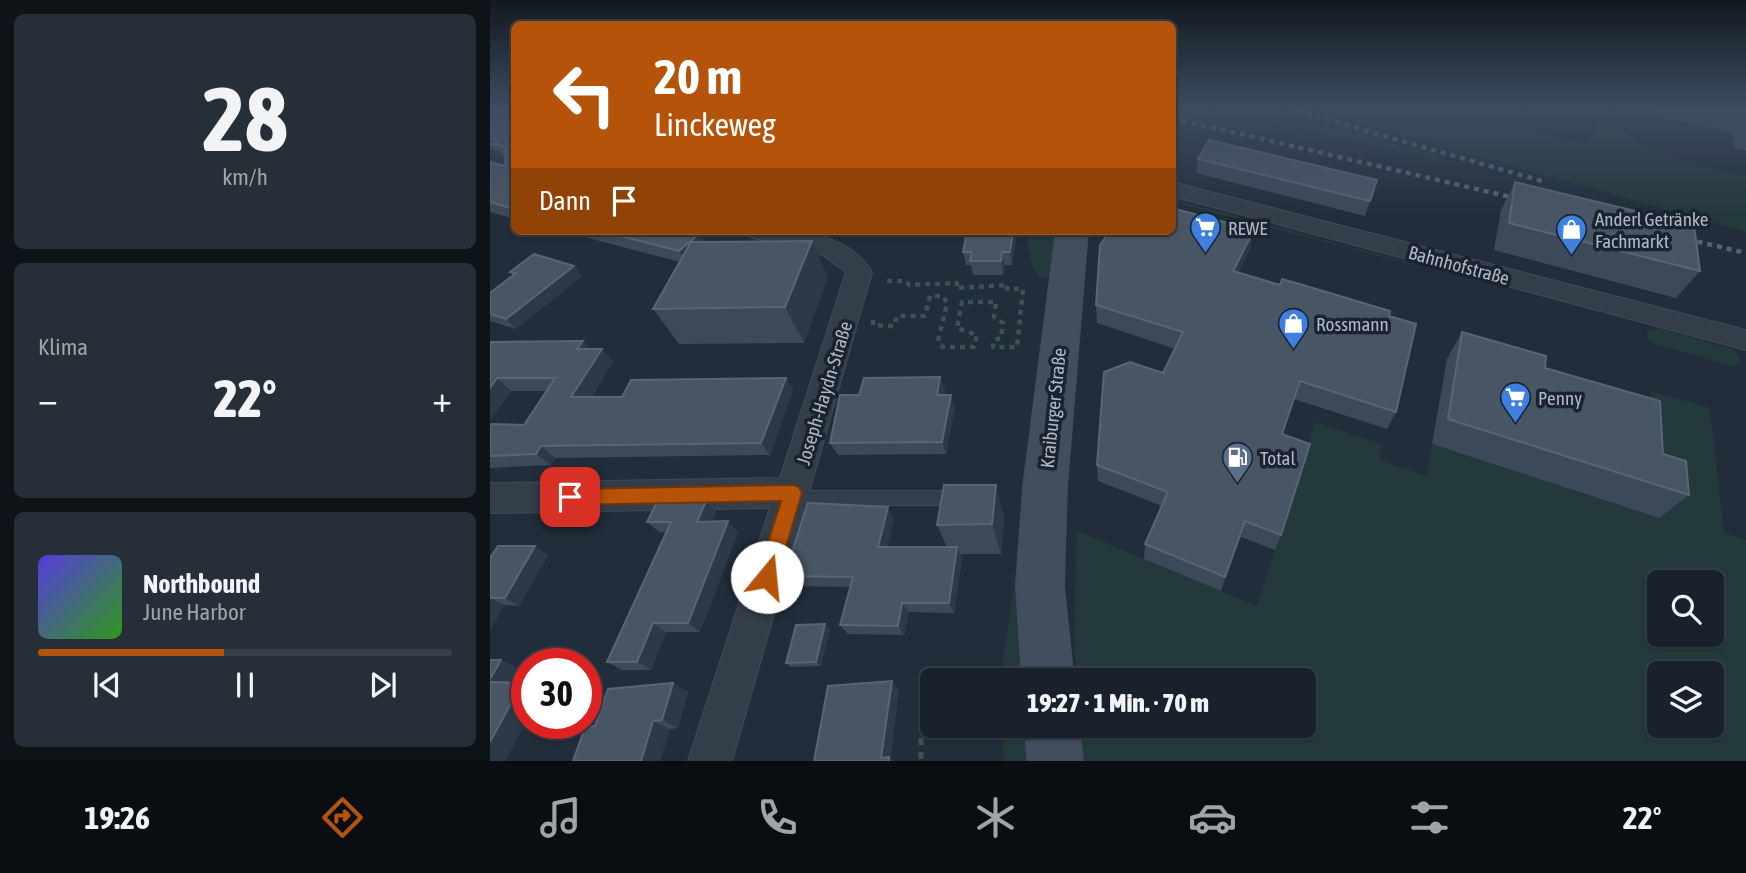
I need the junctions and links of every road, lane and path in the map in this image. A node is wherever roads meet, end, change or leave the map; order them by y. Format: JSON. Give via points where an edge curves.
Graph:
{"nodes":[{"id":1,"x":1176,"y":191,"type":"edge"},
{"id":2,"x":775,"y":235,"type":"edge"},
{"id":3,"x":1072,"y":235,"type":"edge"},
{"id":4,"x":862,"y":286,"type":"junction"},
{"id":5,"x":1746,"y":340,"type":"edge"},
{"id":6,"x":792,"y":495,"type":"junction"},
{"id":7,"x":490,"y":498,"type":"edge"},
{"id":8,"x":978,"y":498,"type":"edge"},
{"id":9,"x":1047,"y":668,"type":"edge"},
{"id":10,"x":921,"y":738,"type":"edge"},
{"id":11,"x":1053,"y":738,"type":"edge"},
{"id":12,"x":710,"y":761,"type":"edge"},
{"id":13,"x":921,"y":761,"type":"edge"},
{"id":14,"x":1055,"y":761,"type":"edge"}],
"edges":[{"from":1,"to":5,"type":"street","name":"Bahnhofstraße"},
{"from":2,"to":4,"type":"street","via":[[845,255]]},
{"from":3,"to":9,"type":"main road","name":"Kraiburger Straße","via":[[1045,487],[1040,586]]},
{"from":4,"to":4,"type":"path","via":[[880,296],[885,281],[1023,289],[1017,347],[993,347],[994,340],[1001,338],[1003,323],[994,317],[996,302],[962,302],[957,328],[976,335],[974,347],[943,347],[938,341],[947,303],[943,296],[930,296],[925,316],[897,316],[894,326],[873,326]]},
{"from":4,"to":6,"type":"street","name":"Joseph-Haydn-Straße"},
{"from":6,"to":7,"type":"street"},
{"from":6,"to":8,"type":"lane"},
{"from":6,"to":12,"type":"street","name":"Joseph-Haydn-Straße"},
{"from":10,"to":13,"type":"path"},
{"from":11,"to":14,"type":"main road"}]}
